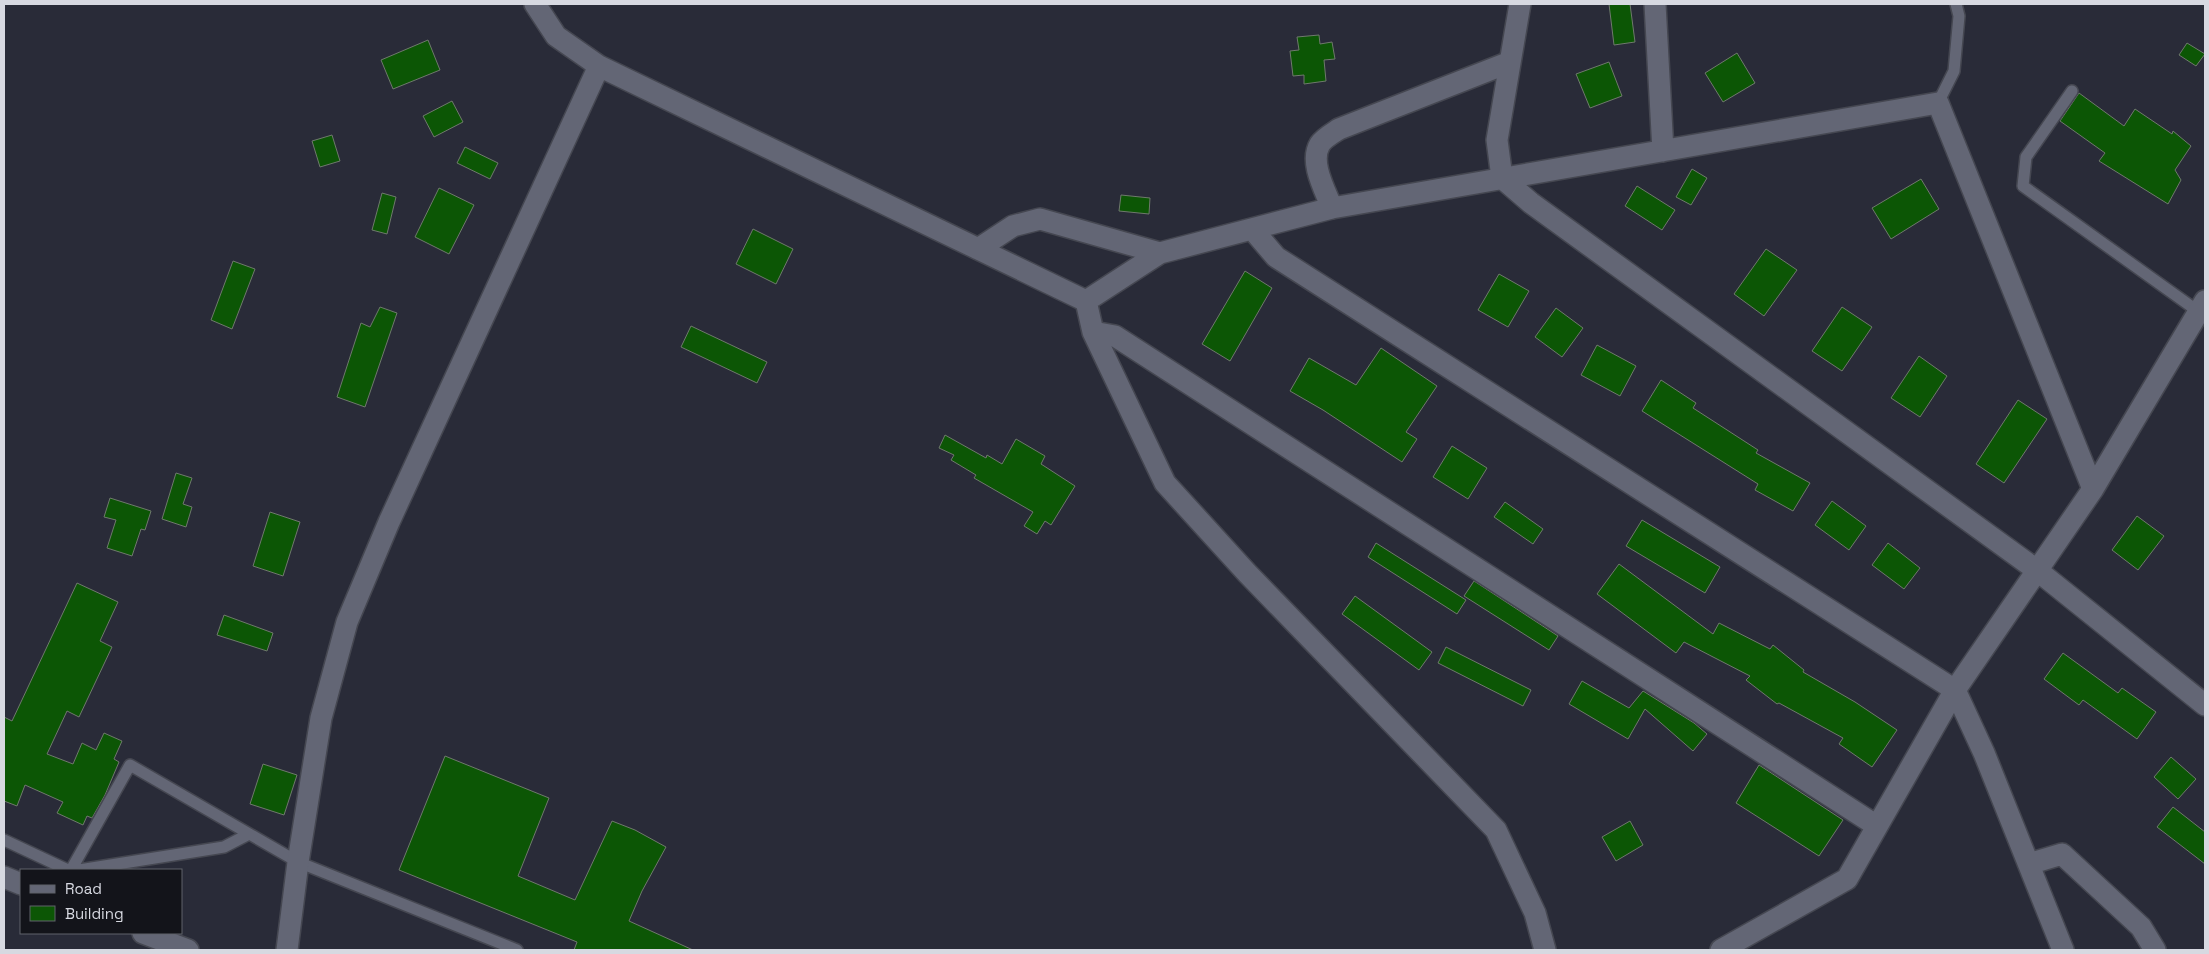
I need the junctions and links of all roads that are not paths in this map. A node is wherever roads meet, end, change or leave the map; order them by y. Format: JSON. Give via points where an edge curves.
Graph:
{"nodes":[{"id":1,"x":535,"y":4,"type":"edge"},
{"id":2,"x":1520,"y":4,"type":"edge"},
{"id":3,"x":1655,"y":4,"type":"edge"},
{"id":4,"x":1956,"y":4,"type":"edge"},
{"id":5,"x":1510,"y":62,"type":"junction"},
{"id":6,"x":599,"y":66,"type":"junction"},
{"id":7,"x":2072,"y":91,"type":"dead end"},
{"id":8,"x":1938,"y":103,"type":"junction"},
{"id":9,"x":1663,"y":151,"type":"junction"},
{"id":10,"x":1502,"y":178,"type":"junction"},
{"id":11,"x":1332,"y":208,"type":"junction"},
{"id":12,"x":1253,"y":230,"type":"junction"},
{"id":13,"x":978,"y":249,"type":"junction"},
{"id":14,"x":1160,"y":253,"type":"junction"},
{"id":15,"x":1086,"y":302,"type":"junction"},
{"id":16,"x":2202,"y":306,"type":"edge"},
{"id":17,"x":1093,"y":332,"type":"junction"},
{"id":18,"x":2093,"y":489,"type":"junction"},
{"id":19,"x":2038,"y":571,"type":"junction"},
{"id":20,"x":1955,"y":690,"type":"junction"},
{"id":21,"x":2205,"y":705,"type":"edge"},
{"id":22,"x":1877,"y":826,"type":"junction"},
{"id":23,"x":249,"y":834,"type":"junction"},
{"id":24,"x":4,"y":840,"type":"edge"},
{"id":25,"x":298,"y":862,"type":"junction"},
{"id":26,"x":2029,"y":864,"type":"junction"},
{"id":27,"x":68,"y":869,"type":"edge"},
{"id":28,"x":71,"y":869,"type":"edge"},
{"id":29,"x":85,"y":869,"type":"edge"},
{"id":30,"x":4,"y":877,"type":"edge"},
{"id":31,"x":20,"y":884,"type":"edge"},
{"id":32,"x":146,"y":934,"type":"edge"},
{"id":33,"x":188,"y":950,"type":"edge"},
{"id":34,"x":287,"y":950,"type":"edge"},
{"id":35,"x":517,"y":950,"type":"edge"},
{"id":36,"x":1545,"y":950,"type":"edge"},
{"id":37,"x":1721,"y":950,"type":"edge"},
{"id":38,"x":2063,"y":950,"type":"edge"},
{"id":39,"x":2155,"y":950,"type":"edge"}],
"edges":[{"from":1,"to":6,"type":"street","via":[[556,36]]},
{"from":2,"to":5,"type":"street"},
{"from":3,"to":9,"type":"street"},
{"from":4,"to":8,"type":"lane","via":[[1959,16],[1954,71]]},
{"from":5,"to":10,"type":"street","via":[[1497,140]]},
{"from":5,"to":11,"type":"street","via":[[1339,129],[1321,142],[1316,153],[1317,168]]},
{"from":6,"to":13,"type":"street"},
{"from":6,"to":25,"type":"street","via":[[389,522],[347,622],[321,718]]},
{"from":7,"to":16,"type":"lane","via":[[2026,157],[2023,186]]},
{"from":8,"to":9,"type":"street"},
{"from":8,"to":18,"type":"street"},
{"from":9,"to":10,"type":"street"},
{"from":10,"to":11,"type":"street"},
{"from":10,"to":19,"type":"street","via":[[1539,209]]},
{"from":11,"to":12,"type":"street"},
{"from":12,"to":14,"type":"street"},
{"from":12,"to":20,"type":"street","via":[[1276,257]]},
{"from":13,"to":14,"type":"street","via":[[1013,226],[1040,219]]},
{"from":13,"to":15,"type":"street"},
{"from":14,"to":15,"type":"street"},
{"from":15,"to":17,"type":"street"},
{"from":16,"to":18,"type":"street"},
{"from":17,"to":22,"type":"street","via":[[1114,336]]},
{"from":17,"to":36,"type":"street","via":[[1165,483],[1247,573],[1496,830],[1535,913]]},
{"from":18,"to":19,"type":"street"},
{"from":19,"to":20,"type":"street"},
{"from":19,"to":21,"type":"street"},
{"from":20,"to":22,"type":"street"},
{"from":20,"to":26,"type":"street"},
{"from":22,"to":37,"type":"street","via":[[1847,878]]},
{"from":23,"to":25,"type":"lane"},
{"from":23,"to":28,"type":"lane","via":[[130,765]]},
{"from":23,"to":29,"type":"lane","via":[[224,847]]},
{"from":24,"to":27,"type":"lane"},
{"from":25,"to":34,"type":"street"},
{"from":25,"to":35,"type":"lane"},
{"from":26,"to":38,"type":"street"},
{"from":26,"to":39,"type":"street","via":[[2062,854],[2141,927]]},
{"from":30,"to":31,"type":"street"},
{"from":32,"to":33,"type":"street"}]}
